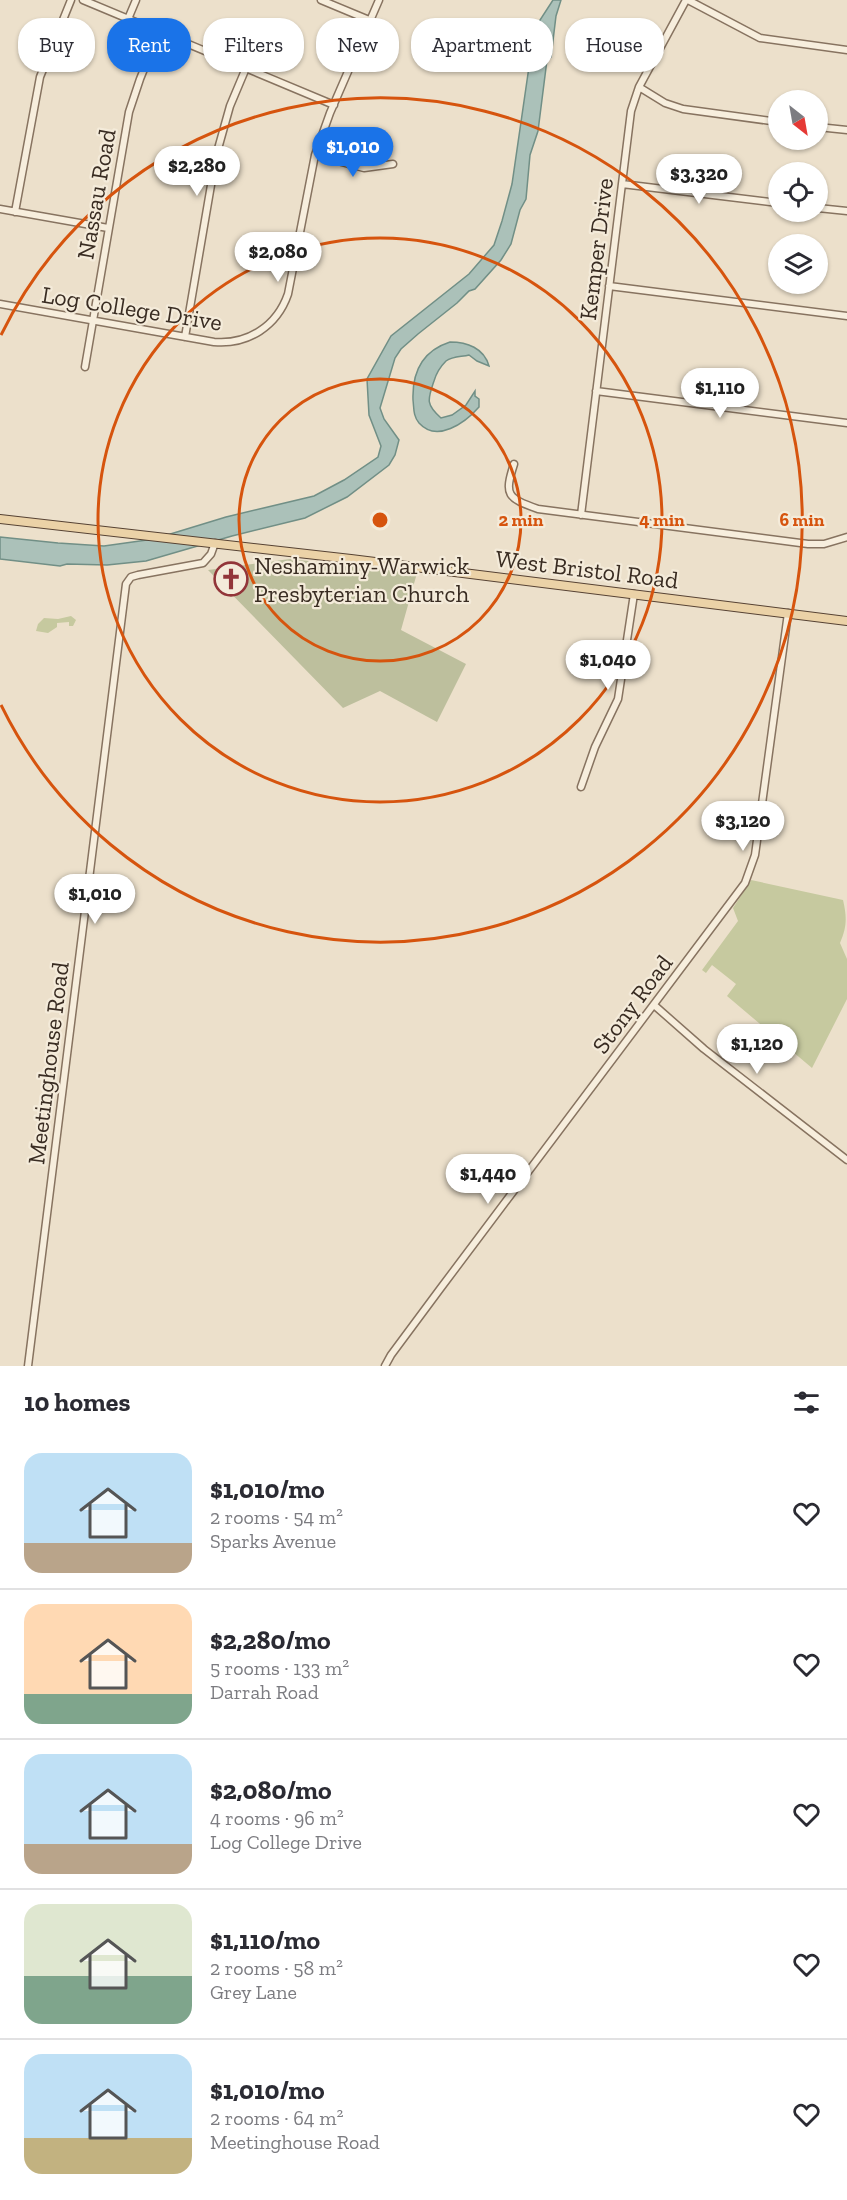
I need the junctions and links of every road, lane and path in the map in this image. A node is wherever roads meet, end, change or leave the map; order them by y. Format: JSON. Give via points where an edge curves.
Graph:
{"nodes":[{"id":1,"x":71,"y":0,"type":"edge"},
{"id":2,"x":83,"y":0,"type":"edge"},
{"id":3,"x":136,"y":0,"type":"edge"},
{"id":4,"x":321,"y":0,"type":"edge"},
{"id":5,"x":378,"y":0,"type":"edge"},
{"id":6,"x":687,"y":0,"type":"edge"},
{"id":7,"x":126,"y":18,"type":"edge"},
{"id":8,"x":128,"y":18,"type":"edge"},
{"id":9,"x":364,"y":18,"type":"edge"},
{"id":10,"x":370,"y":18,"type":"edge"},
{"id":11,"x":847,"y":50,"type":"edge"},
{"id":12,"x":143,"y":72,"type":"edge"},
{"id":13,"x":244,"y":72,"type":"edge"},
{"id":14,"x":256,"y":72,"type":"edge"},
{"id":15,"x":348,"y":72,"type":"edge"},
{"id":16,"x":639,"y":87,"type":"junction"},
{"id":17,"x":334,"y":105,"type":"junction"},
{"id":18,"x":768,"y":121,"type":"edge"},
{"id":19,"x":828,"y":128,"type":"edge"},
{"id":20,"x":847,"y":130,"type":"edge"},
{"id":21,"x":315,"y":155,"type":"junction"},
{"id":22,"x":393,"y":164,"type":"dead end"},
{"id":23,"x":622,"y":184,"type":"junction"},
{"id":24,"x":768,"y":202,"type":"edge"},
{"id":25,"x":0,"y":209,"type":"edge"},
{"id":26,"x":828,"y":209,"type":"edge"},
{"id":27,"x":15,"y":212,"type":"junction"},
{"id":28,"x":847,"y":212,"type":"edge"},
{"id":29,"x":108,"y":228,"type":"junction"},
{"id":30,"x":609,"y":286,"type":"junction"},
{"id":31,"x":0,"y":304,"type":"edge"},
{"id":32,"x":847,"y":316,"type":"edge"},
{"id":33,"x":92,"y":320,"type":"junction"},
{"id":34,"x":184,"y":337,"type":"junction"},
{"id":35,"x":85,"y":367,"type":"dead end"},
{"id":36,"x":596,"y":391,"type":"junction"},
{"id":37,"x":847,"y":423,"type":"edge"},
{"id":38,"x":514,"y":464,"type":"dead end"},
{"id":39,"x":581,"y":515,"type":"junction"},
{"id":40,"x":0,"y":519,"type":"edge"},
{"id":41,"x":847,"y":537,"type":"edge"},
{"id":42,"x":214,"y":543,"type":"junction"},
{"id":43,"x":634,"y":594,"type":"junction"},
{"id":44,"x":788,"y":613,"type":"junction"},
{"id":45,"x":847,"y":621,"type":"edge"},
{"id":46,"x":581,"y":787,"type":"dead end"},
{"id":47,"x":654,"y":1005,"type":"junction"},
{"id":48,"x":847,"y":1160,"type":"edge"},
{"id":49,"x":28,"y":1366,"type":"edge"},
{"id":50,"x":385,"y":1366,"type":"edge"}],
"edges":[{"from":1,"to":27,"type":"street","via":[[40,77]]},
{"from":2,"to":7,"type":"street"},
{"from":3,"to":8,"type":"street"},
{"from":4,"to":9,"type":"street"},
{"from":5,"to":10,"type":"street","name":"Log College Drive"},
{"from":6,"to":11,"type":"street","via":[[760,38]]},
{"from":6,"to":16,"type":"street","name":"Kemper Drive"},
{"from":12,"to":29,"type":"street","name":"Nassau Road","via":[[129,112]]},
{"from":13,"to":34,"type":"street","via":[[216,156]]},
{"from":14,"to":17,"type":"street"},
{"from":15,"to":17,"type":"street","name":"Log College Drive"},
{"from":16,"to":18,"type":"street","via":[[683,110]]},
{"from":16,"to":23,"type":"street","name":"Kemper Drive","via":[[631,111]]},
{"from":17,"to":21,"type":"street","name":"Log College Drive"},
{"from":19,"to":20,"type":"street"},
{"from":21,"to":22,"type":"street","via":[[364,168]]},
{"from":21,"to":34,"type":"street","name":"Log College Drive","via":[[288,294],[281,310],[265,328],[238,341]]},
{"from":23,"to":24,"type":"street"},
{"from":23,"to":30,"type":"street","name":"Kemper Drive"},
{"from":25,"to":27,"type":"street"},
{"from":26,"to":28,"type":"street"},
{"from":27,"to":29,"type":"street"},
{"from":29,"to":33,"type":"street","name":"Nassau Road"},
{"from":30,"to":32,"type":"street"},
{"from":30,"to":36,"type":"street","name":"Kemper Drive"},
{"from":31,"to":33,"type":"street","name":"Log College Drive"},
{"from":33,"to":34,"type":"street","name":"Log College Drive"},
{"from":33,"to":35,"type":"street","name":"Nassau Road"},
{"from":36,"to":37,"type":"street"},
{"from":36,"to":39,"type":"street","name":"Kemper Drive"},
{"from":38,"to":39,"type":"street","via":[[507,486],[513,498],[538,509]]},
{"from":39,"to":41,"type":"street","via":[[808,544]]},
{"from":40,"to":42,"type":"main road","name":"West Bristol Road"},
{"from":42,"to":43,"type":"main road","name":"West Bristol Road"},
{"from":42,"to":49,"type":"street","name":"Meetinghouse Road","via":[[203,562],[131,577],[126,584]]},
{"from":43,"to":44,"type":"main road","name":"West Bristol Road"},
{"from":43,"to":46,"type":"street","via":[[618,699]]},
{"from":44,"to":45,"type":"main road","name":"West Bristol Road"},
{"from":44,"to":47,"type":"street","name":"Stony Road","via":[[751,871],[742,889]]},
{"from":47,"to":48,"type":"street"},
{"from":47,"to":50,"type":"street","name":"Stony Road"}]}
